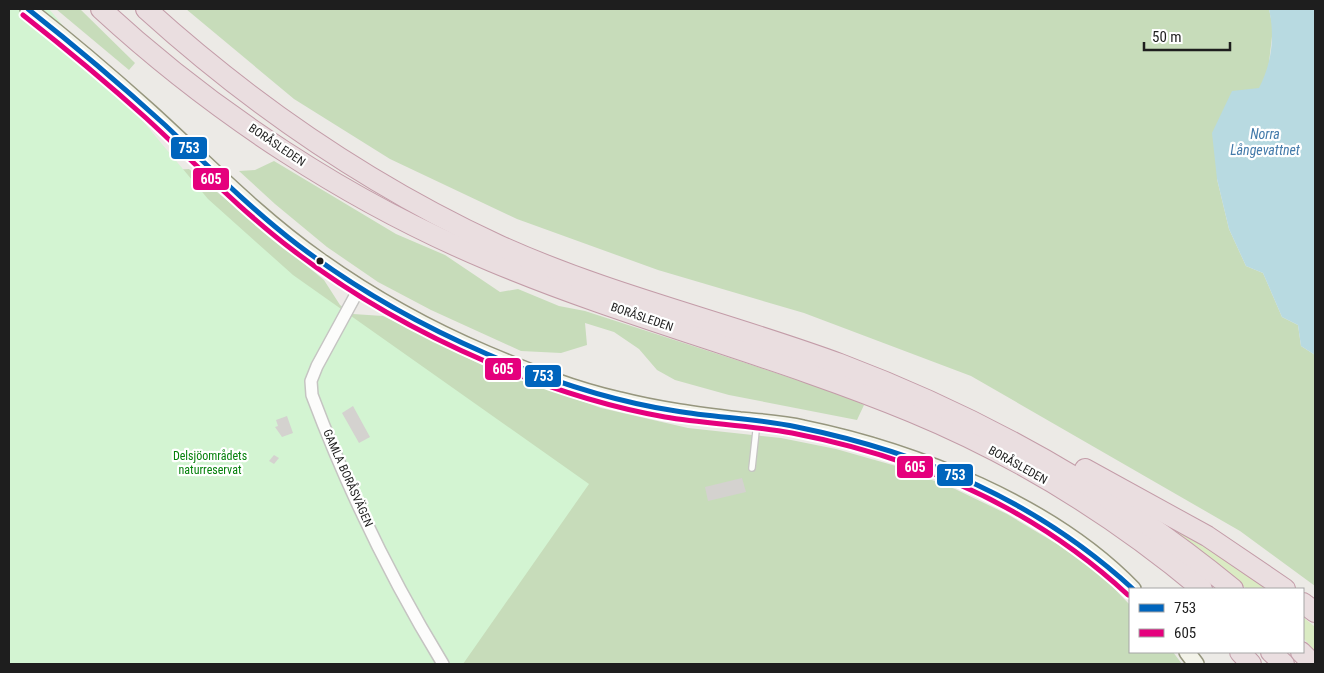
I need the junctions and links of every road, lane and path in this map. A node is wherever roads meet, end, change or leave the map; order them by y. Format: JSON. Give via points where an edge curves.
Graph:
{"nodes":[{"id":1,"x":28,"y":9,"type":"edge"},
{"id":2,"x":101,"y":9,"type":"edge"},
{"id":3,"x":146,"y":9,"type":"edge"},
{"id":4,"x":360,"y":287,"type":"junction"},
{"id":5,"x":967,"y":417,"type":"junction"},
{"id":6,"x":757,"y":422,"type":"junction"},
{"id":7,"x":752,"y":468,"type":"dead end"},
{"id":8,"x":1095,"y":510,"type":"junction"},
{"id":9,"x":1132,"y":588,"type":"edge"},
{"id":10,"x":1179,"y":588,"type":"edge"},
{"id":11,"x":1201,"y":588,"type":"edge"},
{"id":12,"x":1233,"y":588,"type":"edge"},
{"id":13,"x":1284,"y":588,"type":"edge"},
{"id":14,"x":1304,"y":604,"type":"edge"},
{"id":15,"x":1315,"y":612,"type":"edge"},
{"id":16,"x":1188,"y":653,"type":"edge"},
{"id":17,"x":1241,"y":653,"type":"edge"},
{"id":18,"x":1272,"y":653,"type":"edge"},
{"id":19,"x":1302,"y":653,"type":"edge"},
{"id":20,"x":443,"y":664,"type":"edge"},
{"id":21,"x":1196,"y":664,"type":"edge"},
{"id":22,"x":1251,"y":664,"type":"edge"},
{"id":23,"x":1284,"y":664,"type":"edge"},
{"id":24,"x":1313,"y":664,"type":"edge"}],
"edges":[{"from":1,"to":4,"type":"street","via":[[148,110],[286,235]]},
{"from":2,"to":8,"type":"highway","name":"BORÅSLEDEN","via":[[196,87],[304,164],[431,234],[545,283],[777,361],[914,413],[1014,461]]},
{"from":3,"to":5,"type":"highway","name":"BORÅSLEDEN","via":[[218,69],[353,168],[447,220],[549,266],[838,364]]},
{"from":4,"to":6,"type":"street","via":[[440,331],[555,381],[635,404]]},
{"from":4,"to":20,"type":"street","name":"GAMLA BORÅSVÄGEN","via":[[317,366],[311,381],[312,395],[346,477],[410,610]]},
{"from":5,"to":12,"type":"highway","name":"BORÅSLEDEN","via":[[1079,479],[1195,558]]},
{"from":5,"to":13,"type":"highway","via":[[1047,449],[1148,502],[1207,536]]},
{"from":6,"to":7,"type":"lane"},
{"from":6,"to":9,"type":"street","via":[[801,427],[857,441],[924,462],[998,494],[1092,553]]},
{"from":8,"to":10,"type":"highway"},
{"from":8,"to":11,"type":"highway","name":"BORÅSLEDEN"},
{"from":14,"to":15,"type":"highway"},
{"from":16,"to":21,"type":"street"},
{"from":17,"to":22,"type":"highway"},
{"from":18,"to":23,"type":"highway"},
{"from":19,"to":24,"type":"highway"}]}
